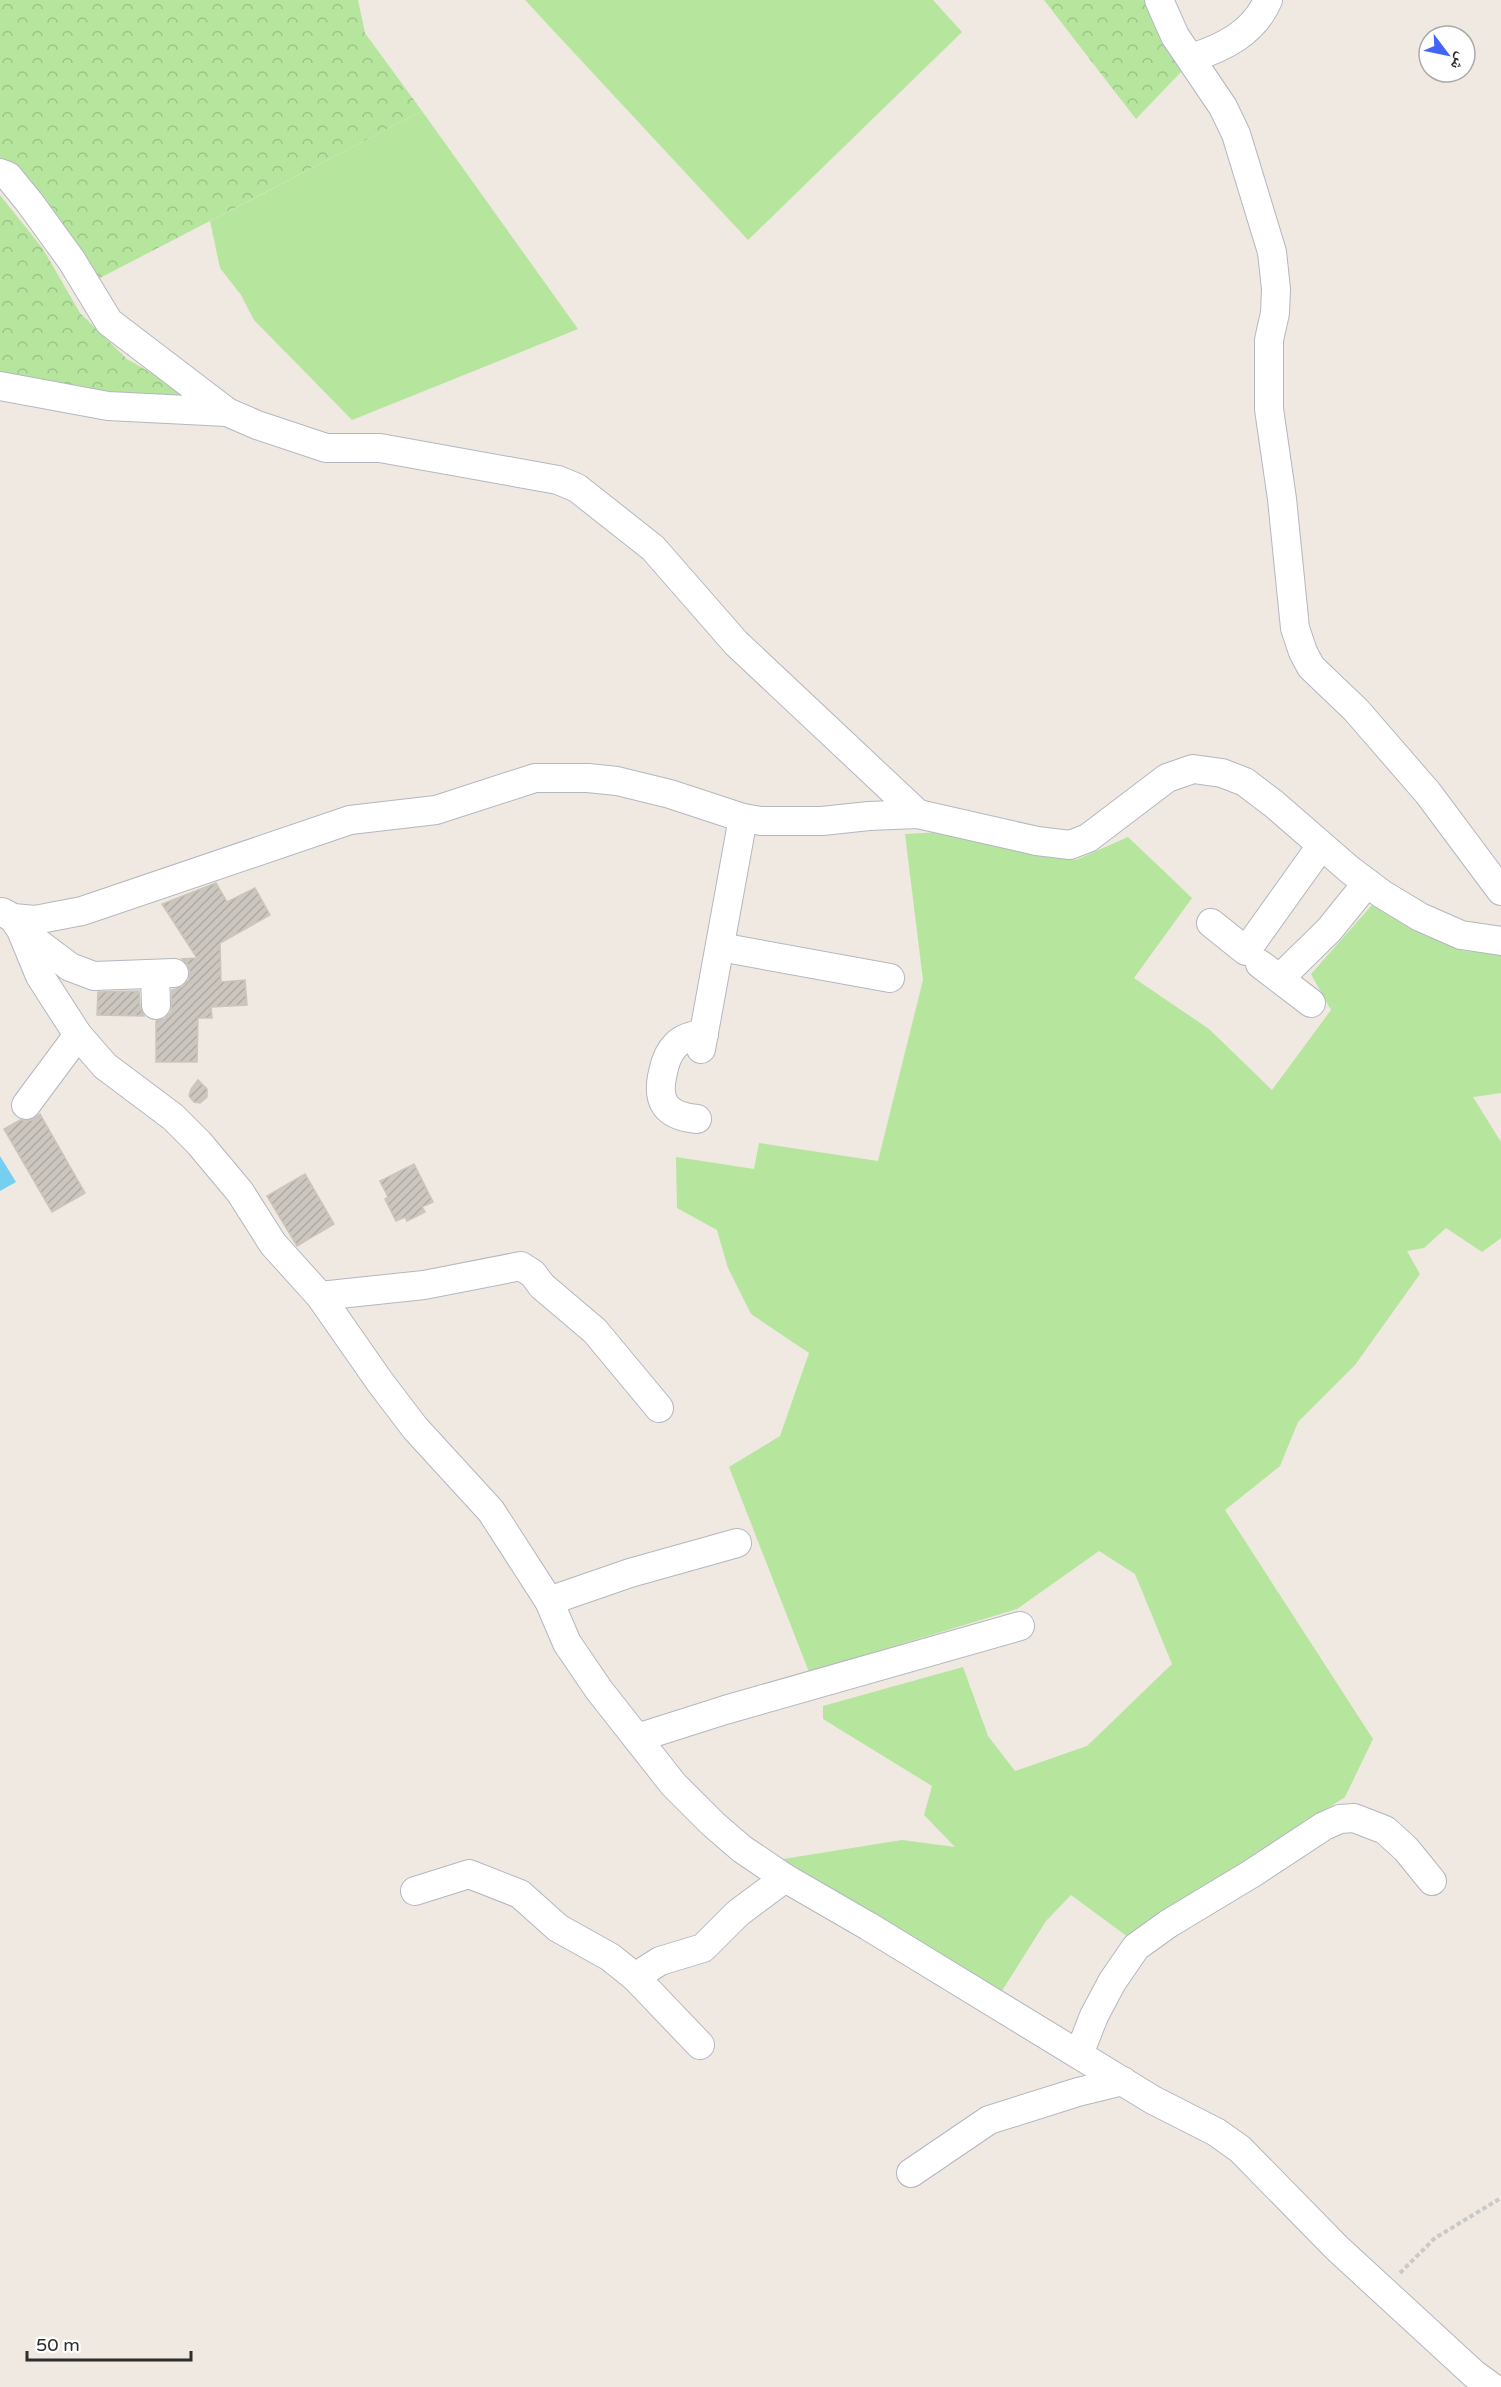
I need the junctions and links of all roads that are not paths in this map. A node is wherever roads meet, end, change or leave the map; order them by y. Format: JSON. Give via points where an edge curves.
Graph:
{"nodes":[{"id":1,"x":1159,"y":0,"type":"edge"},
{"id":2,"x":1268,"y":0,"type":"edge"},
{"id":3,"x":1191,"y":58,"type":"junction"},
{"id":4,"x":0,"y":173,"type":"edge"},
{"id":5,"x":0,"y":386,"type":"edge"},
{"id":6,"x":227,"y":412,"type":"junction"},
{"id":7,"x":918,"y":814,"type":"junction"},
{"id":8,"x":743,"y":818,"type":"junction"},
{"id":9,"x":1321,"y":846,"type":"junction"},
{"id":10,"x":1367,"y":883,"type":"junction"},
{"id":11,"x":1501,"y":891,"type":"edge"},
{"id":12,"x":11,"y":919,"type":"edge"},
{"id":13,"x":1211,"y":923,"type":"dead end"},
{"id":14,"x":1501,"y":941,"type":"edge"},
{"id":15,"x":720,"y":947,"type":"junction"},
{"id":16,"x":890,"y":978,"type":"dead end"},
{"id":17,"x":1311,"y":1003,"type":"dead end"},
{"id":18,"x":156,"y":1005,"type":"dead end"},
{"id":19,"x":78,"y":1035,"type":"junction"},
{"id":20,"x":26,"y":1105,"type":"dead end"},
{"id":21,"x":697,"y":1119,"type":"dead end"},
{"id":22,"x":320,"y":1296,"type":"junction"},
{"id":23,"x":659,"y":1408,"type":"dead end"},
{"id":24,"x":737,"y":1543,"type":"dead end"},
{"id":25,"x":549,"y":1601,"type":"junction"},
{"id":26,"x":1020,"y":1626,"type":"dead end"},
{"id":27,"x":637,"y":1738,"type":"junction"},
{"id":28,"x":785,"y":1878,"type":"junction"},
{"id":29,"x":1432,"y":1881,"type":"dead end"},
{"id":30,"x":415,"y":1891,"type":"dead end"},
{"id":31,"x":634,"y":1977,"type":"junction"},
{"id":32,"x":700,"y":2045,"type":"dead end"},
{"id":33,"x":1079,"y":2054,"type":"junction"},
{"id":34,"x":1123,"y":2081,"type":"junction"},
{"id":35,"x":911,"y":2173,"type":"dead end"},
{"id":36,"x":1492,"y":2387,"type":"edge"}],
"edges":[{"from":1,"to":3,"type":"street","via":[[1175,36]]},
{"from":2,"to":3,"type":"street","via":[[1238,38]]},
{"from":3,"to":11,"type":"street","via":[[1236,134],[1272,252],[1276,289],[1269,340],[1269,409],[1295,628],[1303,652],[1311,667],[1356,710],[1428,793]]},
{"from":4,"to":6,"type":"street","via":[[8,176],[30,202],[109,322]]},
{"from":5,"to":6,"type":"street","via":[[108,406]]},
{"from":6,"to":7,"type":"street","via":[[326,448],[380,448],[558,480],[577,488],[653,548],[736,643]]},
{"from":7,"to":8,"type":"street","via":[[822,822]]},
{"from":7,"to":9,"type":"street","via":[[1070,845],[1088,838],[1167,778],[1193,769],[1245,782]]},
{"from":8,"to":12,"type":"street","via":[[617,781],[535,778],[436,810],[350,820],[82,911],[35,920]]},
{"from":8,"to":15,"type":"street"},
{"from":9,"to":10,"type":"street"},
{"from":9,"to":13,"type":"street","via":[[1246,951]]},
{"from":10,"to":14,"type":"street","via":[[1443,929]]},
{"from":10,"to":17,"type":"street","via":[[1329,930],[1270,971]]},
{"from":12,"to":18,"type":"street","via":[[70,967],[94,976],[165,973]]},
{"from":12,"to":19,"type":"street","via":[[40,976]]},
{"from":15,"to":16,"type":"street"},
{"from":15,"to":21,"type":"street","via":[[702,1041],[684,1038],[670,1051],[659,1088],[668,1109],[682,1118]]},
{"from":19,"to":20,"type":"street"},
{"from":19,"to":22,"type":"street","via":[[105,1066],[173,1116],[199,1143],[240,1192],[273,1244]]},
{"from":22,"to":23,"type":"street","via":[[415,1286],[521,1266],[595,1331]]},
{"from":22,"to":25,"type":"street","via":[[416,1428],[491,1511]]},
{"from":24,"to":25,"type":"street"},
{"from":25,"to":27,"type":"street","via":[[567,1643]]},
{"from":26,"to":27,"type":"street"},
{"from":27,"to":28,"type":"street","via":[[673,1784],[713,1824]]},
{"from":28,"to":31,"type":"street","via":[[738,1913],[703,1948],[660,1961]]},
{"from":28,"to":33,"type":"street"},
{"from":29,"to":33,"type":"street","via":[[1385,1830],[1354,1818],[1324,1826],[1136,1947],[1098,2008]]},
{"from":30,"to":31,"type":"street","via":[[469,1874],[520,1894],[558,1929],[610,1957]]},
{"from":31,"to":32,"type":"street"},
{"from":33,"to":34,"type":"street"},
{"from":34,"to":35,"type":"street","via":[[989,2120]]},
{"from":34,"to":36,"type":"street","via":[[1240,2149],[1337,2248]]}]}
